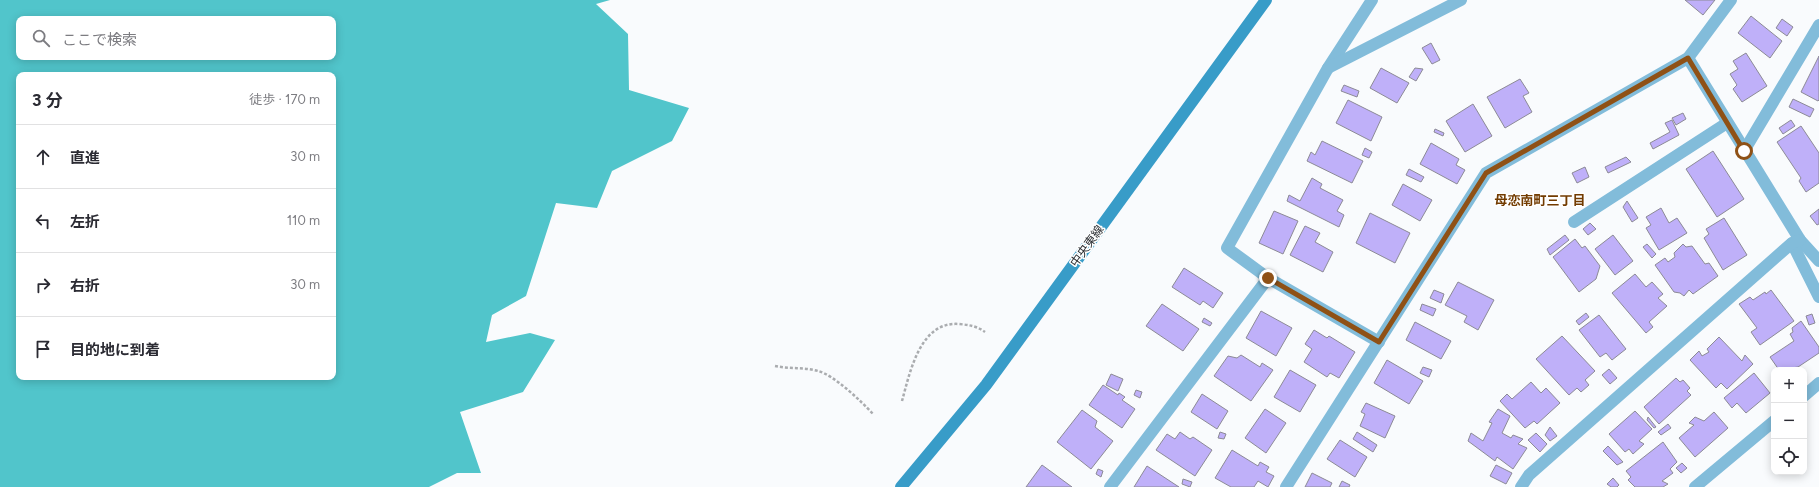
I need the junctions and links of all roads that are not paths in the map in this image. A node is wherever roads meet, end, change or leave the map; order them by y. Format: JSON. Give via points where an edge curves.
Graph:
{"nodes":[{"id":1,"x":1266,"y":0,"type":"edge"},
{"id":2,"x":1372,"y":0,"type":"edge"},
{"id":3,"x":1461,"y":0,"type":"edge"},
{"id":4,"x":1731,"y":0,"type":"edge"},
{"id":5,"x":1819,"y":25,"type":"edge"},
{"id":6,"x":1688,"y":58,"type":"junction"},
{"id":7,"x":1328,"y":68,"type":"junction"},
{"id":8,"x":1726,"y":123,"type":"junction"},
{"id":9,"x":1744,"y":151,"type":"junction"},
{"id":10,"x":1574,"y":222,"type":"dead end"},
{"id":11,"x":1796,"y":242,"type":"junction"},
{"id":12,"x":1819,"y":261,"type":"edge"},
{"id":13,"x":1268,"y":278,"type":"junction"},
{"id":14,"x":1819,"y":297,"type":"edge"},
{"id":15,"x":1379,"y":342,"type":"junction"},
{"id":16,"x":1819,"y":383,"type":"edge"},
{"id":17,"x":1807,"y":393,"type":"edge"},
{"id":18,"x":1771,"y":424,"type":"edge"},
{"id":19,"x":901,"y":487,"type":"edge"},
{"id":20,"x":1110,"y":487,"type":"edge"},
{"id":21,"x":1286,"y":487,"type":"edge"},
{"id":22,"x":1520,"y":487,"type":"edge"},
{"id":23,"x":1695,"y":487,"type":"edge"}],
"edges":[{"from":1,"to":19,"type":"main road","name":"中央東線","via":[[986,385]]},
{"from":2,"to":7,"type":"street"},
{"from":3,"to":7,"type":"street"},
{"from":4,"to":6,"type":"street"},
{"from":5,"to":9,"type":"street"},
{"from":6,"to":8,"type":"street"},
{"from":6,"to":15,"type":"street","via":[[1486,173]]},
{"from":7,"to":13,"type":"street","via":[[1227,248]]},
{"from":8,"to":9,"type":"street"},
{"from":8,"to":10,"type":"street"},
{"from":9,"to":11,"type":"street"},
{"from":11,"to":12,"type":"street"},
{"from":11,"to":14,"type":"street"},
{"from":11,"to":22,"type":"street","via":[[1529,475]]},
{"from":13,"to":15,"type":"street"},
{"from":13,"to":20,"type":"street"},
{"from":15,"to":21,"type":"street"},
{"from":16,"to":17,"type":"street"},
{"from":18,"to":23,"type":"street"}]}
